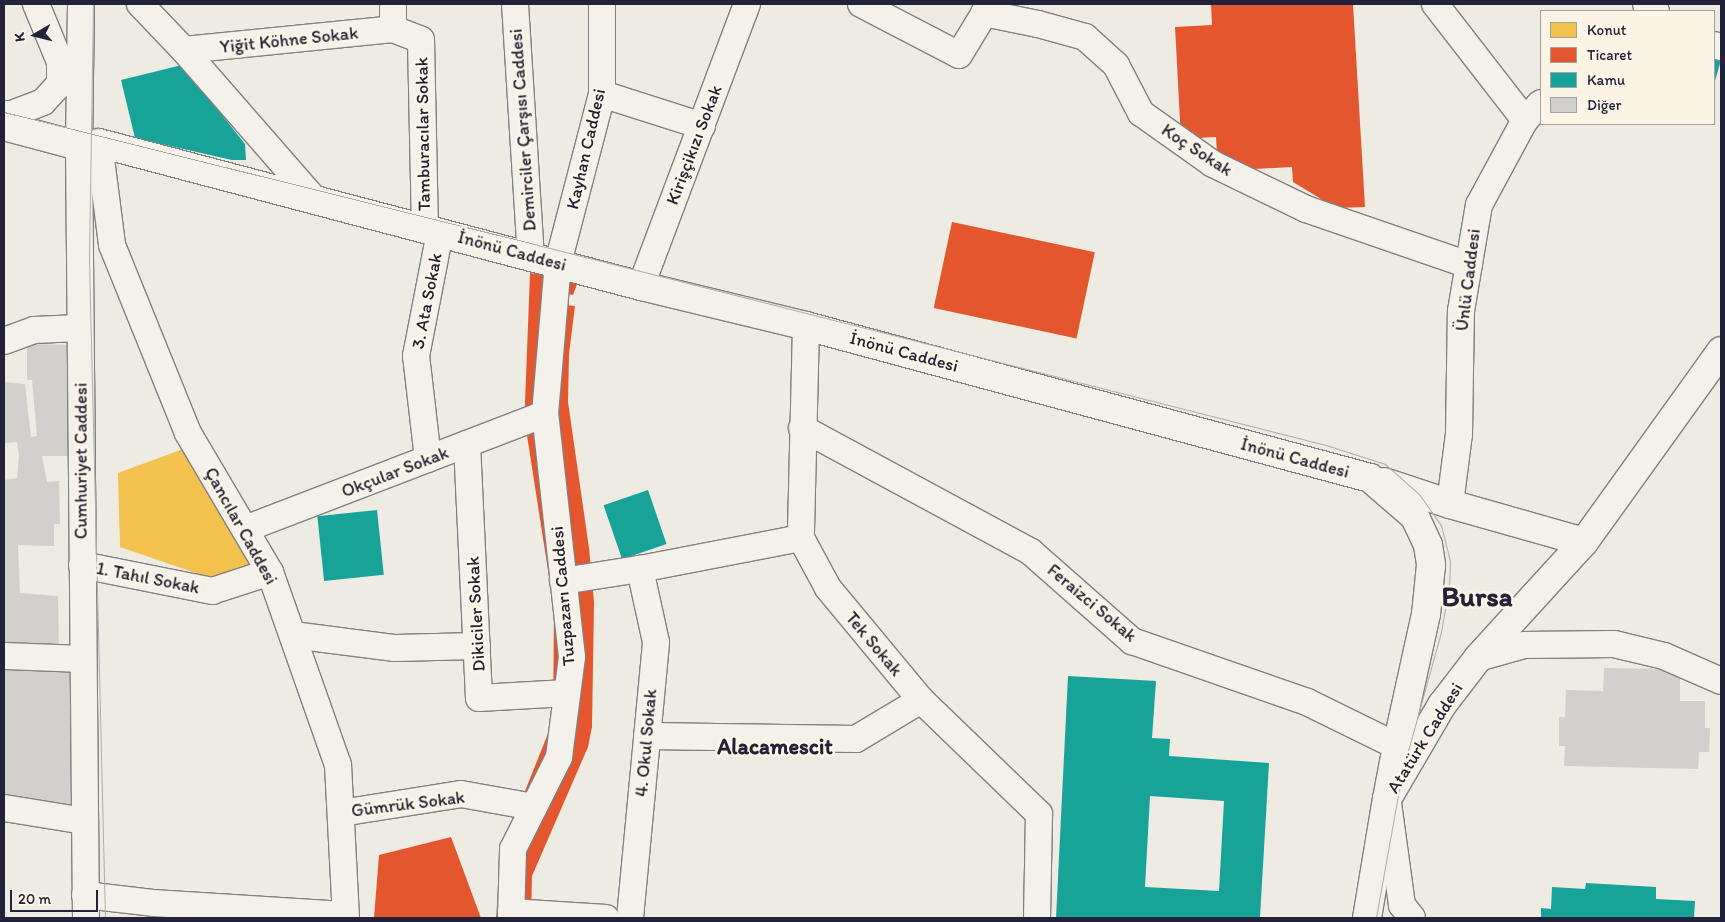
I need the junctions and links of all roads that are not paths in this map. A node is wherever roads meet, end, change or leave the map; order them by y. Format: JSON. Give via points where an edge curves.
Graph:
{"nodes":[{"id":1,"x":36,"y":4,"type":"edge"},
{"id":2,"x":82,"y":4,"type":"edge"},
{"id":3,"x":140,"y":4,"type":"edge"},
{"id":4,"x":515,"y":4,"type":"edge"},
{"id":5,"x":602,"y":4,"type":"edge"},
{"id":6,"x":747,"y":4,"type":"edge"},
{"id":7,"x":860,"y":4,"type":"edge"},
{"id":8,"x":1435,"y":4,"type":"edge"},
{"id":9,"x":987,"y":8,"type":"edge"},
{"id":10,"x":393,"y":16,"type":"edge"},
{"id":11,"x":184,"y":50,"type":"junction"},
{"id":12,"x":602,"y":94,"type":"junction"},
{"id":13,"x":1533,"y":112,"type":"edge"},
{"id":14,"x":4,"y":114,"type":"edge"},
{"id":15,"x":4,"y":126,"type":"edge"},
{"id":16,"x":702,"y":126,"type":"junction"},
{"id":17,"x":89,"y":144,"type":"junction"},
{"id":18,"x":314,"y":199,"type":"junction"},
{"id":19,"x":433,"y":230,"type":"junction"},
{"id":20,"x":531,"y":256,"type":"junction"},
{"id":21,"x":558,"y":263,"type":"junction"},
{"id":22,"x":1469,"y":265,"type":"junction"},
{"id":23,"x":641,"y":286,"type":"junction"},
{"id":24,"x":806,"y":326,"type":"junction"},
{"id":25,"x":80,"y":328,"type":"junction"},
{"id":26,"x":4,"y":341,"type":"edge"},
{"id":27,"x":1721,"y":351,"type":"edge"},
{"id":28,"x":545,"y":414,"type":"junction"},
{"id":29,"x":802,"y":428,"type":"junction"},
{"id":30,"x":467,"y":444,"type":"junction"},
{"id":31,"x":428,"y":459,"type":"junction"},
{"id":32,"x":1370,"y":478,"type":"junction"},
{"id":33,"x":1450,"y":504,"type":"junction"},
{"id":34,"x":245,"y":530,"type":"junction"},
{"id":35,"x":801,"y":538,"type":"junction"},
{"id":36,"x":1584,"y":542,"type":"junction"},
{"id":37,"x":82,"y":565,"type":"junction"},
{"id":38,"x":640,"y":569,"type":"junction"},
{"id":39,"x":270,"y":572,"type":"junction"},
{"id":40,"x":563,"y":581,"type":"junction"},
{"id":41,"x":293,"y":635,"type":"junction"},
{"id":42,"x":477,"y":646,"type":"junction"},
{"id":43,"x":4,"y":656,"type":"edge"},
{"id":44,"x":1478,"y":658,"type":"junction"},
{"id":45,"x":83,"y":659,"type":"junction"},
{"id":46,"x":1721,"y":680,"type":"edge"},
{"id":47,"x":567,"y":693,"type":"junction"},
{"id":48,"x":921,"y":700,"type":"junction"},
{"id":49,"x":647,"y":736,"type":"junction"},
{"id":50,"x":1397,"y":746,"type":"junction"},
{"id":51,"x":1387,"y":799,"type":"junction"},
{"id":52,"x":534,"y":807,"type":"junction"},
{"id":53,"x":4,"y":808,"type":"edge"},
{"id":54,"x":341,"y":813,"type":"junction"},
{"id":55,"x":84,"y":821,"type":"junction"},
{"id":56,"x":85,"y":907,"type":"edge"},
{"id":57,"x":157,"y":911,"type":"edge"},
{"id":58,"x":511,"y":915,"type":"edge"},
{"id":59,"x":345,"y":917,"type":"edge"},
{"id":60,"x":606,"y":918,"type":"edge"},
{"id":61,"x":630,"y":918,"type":"edge"},
{"id":62,"x":1037,"y":918,"type":"edge"},
{"id":63,"x":1367,"y":918,"type":"edge"},
{"id":64,"x":1412,"y":918,"type":"edge"}],
"edges":[{"from":1,"to":14,"type":"street","via":[[60,62],[60,84],[43,102]]},
{"from":2,"to":17,"type":"street","name":"Cumhuriyet Caddesi"},
{"from":3,"to":11,"type":"street"},
{"from":4,"to":20,"type":"street","name":"Demirciler Çarşısı Caddesi"},
{"from":5,"to":12,"type":"street","name":"Kayhan Caddesi"},
{"from":6,"to":16,"type":"street","name":"Kirişçikızı Sokak"},
{"from":7,"to":9,"type":"street","via":[[959,55]]},
{"from":8,"to":13,"type":"street"},
{"from":9,"to":22,"type":"street","name":"Koç Sokak","via":[[1085,37],[1116,65],[1141,113],[1213,164],[1306,209]]},
{"from":10,"to":11,"type":"street","name":"Yiğit Köhne Sokak"},
{"from":10,"to":19,"type":"street","name":"Tamburacılar Sokak","via":[[421,40]]},
{"from":11,"to":18,"type":"street"},
{"from":12,"to":16,"type":"street"},
{"from":12,"to":21,"type":"street","name":"Kayhan Caddesi"},
{"from":13,"to":22,"type":"street","name":"Ünlü Caddesi","via":[[1479,205]]},
{"from":15,"to":17,"type":"main road","name":"İnönü Caddesi"},
{"from":16,"to":23,"type":"street","name":"Kirişçikızı Sokak"},
{"from":17,"to":18,"type":"main road","name":"İnönü Caddesi"},
{"from":17,"to":25,"type":"street","name":"Cumhuriyet Caddesi"},
{"from":17,"to":34,"type":"street","name":"Çancılar Caddesi","via":[[112,245],[188,433]]},
{"from":18,"to":19,"type":"main road","name":"İnönü Caddesi"},
{"from":19,"to":20,"type":"main road","name":"İnönü Caddesi"},
{"from":19,"to":31,"type":"street","name":"3. Ata Sokak","via":[[416,356]]},
{"from":20,"to":21,"type":"main road","name":"İnönü Caddesi"},
{"from":21,"to":23,"type":"main road","name":"İnönü Caddesi"},
{"from":21,"to":28,"type":"street","name":"Tuzpazarı Caddesi"},
{"from":22,"to":33,"type":"street","name":"Ünlü Caddesi","via":[[1461,311],[1459,434]]},
{"from":23,"to":24,"type":"main road","name":"İnönü Caddesi"},
{"from":24,"to":29,"type":"street","name":"Tek Sokak"},
{"from":24,"to":32,"type":"main road","name":"İnönü Caddesi"},
{"from":25,"to":26,"type":"street","via":[[34,330]]},
{"from":25,"to":37,"type":"street","name":"Cumhuriyet Caddesi"},
{"from":27,"to":36,"type":"main road","name":"Atatürk Caddesi"},
{"from":28,"to":30,"type":"street","name":"Okçular Sokak"},
{"from":28,"to":40,"type":"street","name":"Tuzpazarı Caddesi"},
{"from":29,"to":35,"type":"street","name":"Tek Sokak"},
{"from":29,"to":50,"type":"street","name":"Feraizci Sokak","via":[[1031,552],[1132,642],[1307,702]]},
{"from":30,"to":31,"type":"street","name":"Okçular Sokak"},
{"from":30,"to":42,"type":"street","name":"Dikiciler Sokak"},
{"from":31,"to":34,"type":"street","name":"Okçular Sokak"},
{"from":32,"to":33,"type":"main road"},
{"from":32,"to":50,"type":"main road","name":"İnönü Caddesi","via":[[1416,517],[1428,545],[1431,565],[1426,614]]},
{"from":33,"to":36,"type":"main road"},
{"from":34,"to":39,"type":"street","name":"Çancılar Caddesi"},
{"from":35,"to":38,"type":"street"},
{"from":35,"to":48,"type":"street","name":"Tek Sokak","via":[[828,588]]},
{"from":36,"to":44,"type":"main road","name":"Atatürk Caddesi"},
{"from":37,"to":39,"type":"street","name":"1. Tahıl Sokak","via":[[212,591]]},
{"from":37,"to":45,"type":"street","name":"Cumhuriyet Caddesi"},
{"from":38,"to":40,"type":"street"},
{"from":38,"to":49,"type":"street","name":"4. Okul Sokak","via":[[656,642]]},
{"from":39,"to":41,"type":"street","name":"Çancılar Caddesi"},
{"from":40,"to":47,"type":"street","name":"Tuzpazarı Caddesi","via":[[572,657]]},
{"from":41,"to":42,"type":"street","via":[[395,648]]},
{"from":41,"to":54,"type":"street","name":"Çancılar Caddesi","via":[[338,765]]},
{"from":42,"to":47,"type":"street","name":"Dikiciler Sokak","via":[[479,698]]},
{"from":43,"to":45,"type":"street"},
{"from":44,"to":46,"type":"street","via":[[1524,645],[1614,644],[1664,656]]},
{"from":44,"to":51,"type":"main road","name":"Atatürk Caddesi","via":[[1442,705]]},
{"from":45,"to":55,"type":"street","name":"Cumhuriyet Caddesi"},
{"from":47,"to":52,"type":"street","name":"Tuzpazarı Caddesi","via":[[559,757]]},
{"from":48,"to":49,"type":"street","via":[[856,739]]},
{"from":48,"to":62,"type":"street","name":"Tek Sokak","via":[[1039,814]]},
{"from":49,"to":61,"type":"street","name":"4. Okul Sokak"},
{"from":50,"to":51,"type":"main road","name":"İnönü Caddesi"},
{"from":51,"to":63,"type":"main road","name":"Atatürk Caddesi"},
{"from":51,"to":64,"type":"street","via":[[1402,905]]},
{"from":52,"to":54,"type":"street","name":"Gümrük Sokak","via":[[461,794]]},
{"from":52,"to":58,"type":"street","name":"Tuzpazarı Caddesi","via":[[513,849]]},
{"from":53,"to":55,"type":"street"},
{"from":54,"to":59,"type":"street","name":"Çancılar Caddesi"},
{"from":55,"to":56,"type":"street","name":"Cumhuriyet Caddesi"},
{"from":56,"to":57,"type":"street"},
{"from":57,"to":59,"type":"street"},
{"from":58,"to":60,"type":"street"}]}
